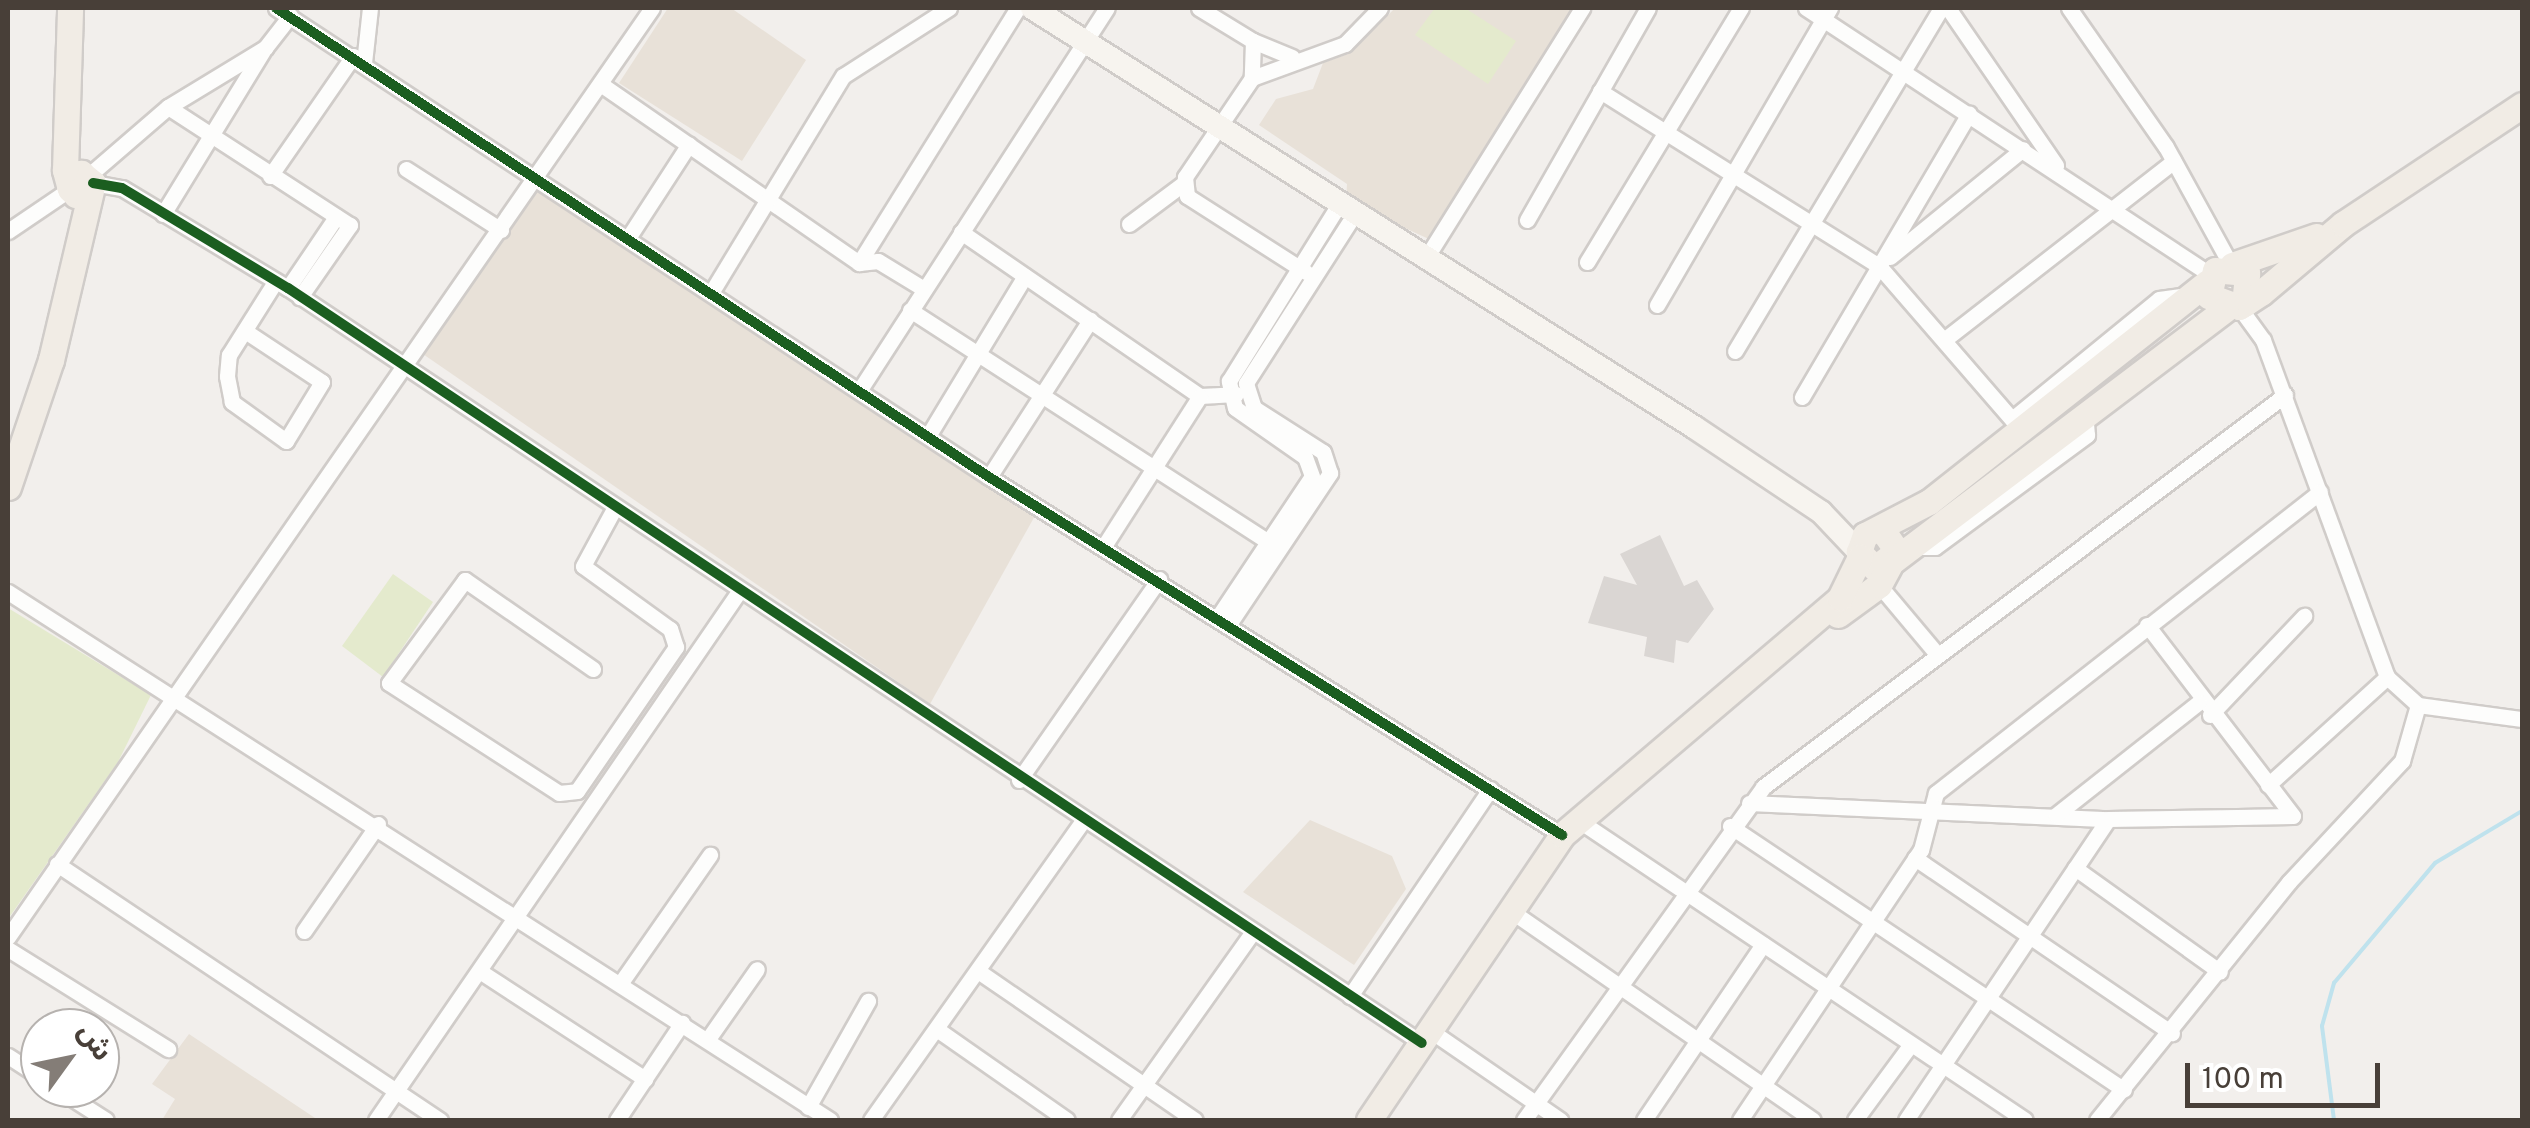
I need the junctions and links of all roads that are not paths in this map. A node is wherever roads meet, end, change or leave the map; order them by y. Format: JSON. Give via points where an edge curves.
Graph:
{"nodes":[{"id":1,"x":70,"y":8,"type":"edge"},
{"id":2,"x":370,"y":8,"type":"edge"},
{"id":3,"x":652,"y":8,"type":"edge"},
{"id":4,"x":948,"y":8,"type":"edge"},
{"id":5,"x":1018,"y":8,"type":"edge"},
{"id":6,"x":1032,"y":8,"type":"edge"},
{"id":7,"x":1107,"y":8,"type":"edge"},
{"id":8,"x":1199,"y":8,"type":"edge"},
{"id":9,"x":1380,"y":8,"type":"edge"},
{"id":10,"x":1582,"y":8,"type":"edge"},
{"id":11,"x":1648,"y":8,"type":"edge"},
{"id":12,"x":1741,"y":8,"type":"edge"},
{"id":13,"x":1806,"y":8,"type":"edge"},
{"id":14,"x":1944,"y":8,"type":"edge"},
{"id":15,"x":2069,"y":8,"type":"edge"},
{"id":16,"x":283,"y":12,"type":"edge"},
{"id":17,"x":1827,"y":13,"type":"edge"},
{"id":18,"x":1253,"y":41,"type":"junction"},
{"id":19,"x":1084,"y":42,"type":"junction"},
{"id":20,"x":266,"y":48,"type":"junction"},
{"id":21,"x":1292,"y":57,"type":"junction"},
{"id":22,"x":359,"y":60,"type":"junction"},
{"id":23,"x":1903,"y":71,"type":"junction"},
{"id":24,"x":1252,"y":78,"type":"junction"},
{"id":25,"x":602,"y":85,"type":"junction"},
{"id":26,"x":1600,"y":90,"type":"junction"},
{"id":27,"x":2522,"y":105,"type":"edge"},
{"id":28,"x":168,"y":107,"type":"junction"},
{"id":29,"x":1969,"y":114,"type":"junction"},
{"id":30,"x":1218,"y":128,"type":"junction"},
{"id":31,"x":1668,"y":129,"type":"junction"},
{"id":32,"x":210,"y":134,"type":"junction"},
{"id":33,"x":689,"y":144,"type":"junction"},
{"id":34,"x":2023,"y":149,"type":"junction"},
{"id":35,"x":2174,"y":160,"type":"junction"},
{"id":36,"x":406,"y":169,"type":"dead end"},
{"id":37,"x":1735,"y":171,"type":"junction"},
{"id":38,"x":2062,"y":174,"type":"junction"},
{"id":39,"x":270,"y":176,"type":"junction"},
{"id":40,"x":540,"y":178,"type":"junction"},
{"id":41,"x":81,"y":184,"type":"junction"},
{"id":42,"x":1184,"y":184,"type":"junction"},
{"id":43,"x":769,"y":200,"type":"junction"},
{"id":44,"x":2110,"y":204,"type":"junction"},
{"id":45,"x":1347,"y":208,"type":"junction"},
{"id":46,"x":163,"y":214,"type":"junction"},
{"id":47,"x":1526,"y":220,"type":"dead end"},
{"id":48,"x":1813,"y":221,"type":"junction"},
{"id":49,"x":1128,"y":224,"type":"dead end"},
{"id":50,"x":2343,"y":224,"type":"junction"},
{"id":51,"x":502,"y":230,"type":"junction"},
{"id":52,"x":8,"y":231,"type":"edge"},
{"id":53,"x":961,"y":232,"type":"junction"},
{"id":54,"x":630,"y":235,"type":"junction"},
{"id":55,"x":1426,"y":258,"type":"junction"},
{"id":56,"x":1587,"y":262,"type":"dead end"},
{"id":57,"x":859,"y":264,"type":"junction"},
{"id":58,"x":1880,"y":266,"type":"junction"},
{"id":59,"x":1298,"y":268,"type":"junction"},
{"id":60,"x":2217,"y":274,"type":"junction"},
{"id":61,"x":1025,"y":276,"type":"junction"},
{"id":62,"x":1314,"y":277,"type":"junction"},
{"id":63,"x":714,"y":288,"type":"junction"},
{"id":64,"x":288,"y":289,"type":"junction"},
{"id":65,"x":924,"y":289,"type":"junction"},
{"id":66,"x":1657,"y":306,"type":"dead end"},
{"id":67,"x":2236,"y":307,"type":"junction"},
{"id":68,"x":910,"y":310,"type":"junction"},
{"id":69,"x":1090,"y":320,"type":"junction"},
{"id":70,"x":244,"y":331,"type":"junction"},
{"id":71,"x":1944,"y":340,"type":"junction"},
{"id":72,"x":1734,"y":351,"type":"dead end"},
{"id":73,"x":978,"y":353,"type":"junction"},
{"id":74,"x":406,"y":369,"type":"junction"},
{"id":75,"x":859,"y":391,"type":"junction"},
{"id":76,"x":1237,"y":394,"type":"junction"},
{"id":77,"x":2285,"y":395,"type":"junction"},
{"id":78,"x":1041,"y":396,"type":"junction"},
{"id":79,"x":1200,"y":396,"type":"junction"},
{"id":80,"x":1802,"y":397,"type":"dead end"},
{"id":81,"x":2017,"y":425,"type":"junction"},
{"id":82,"x":928,"y":436,"type":"junction"},
{"id":83,"x":1154,"y":470,"type":"junction"},
{"id":84,"x":989,"y":477,"type":"junction"},
{"id":85,"x":8,"y":487,"type":"edge"},
{"id":86,"x":2320,"y":492,"type":"junction"},
{"id":87,"x":615,"y":508,"type":"junction"},
{"id":88,"x":1822,"y":512,"type":"junction"},
{"id":89,"x":1880,"y":530,"type":"junction"},
{"id":90,"x":1269,"y":542,"type":"junction"},
{"id":91,"x":1104,"y":546,"type":"junction"},
{"id":92,"x":1860,"y":555,"type":"junction"},
{"id":93,"x":1894,"y":564,"type":"junction"},
{"id":94,"x":1159,"y":579,"type":"junction"},
{"id":95,"x":740,"y":590,"type":"junction"},
{"id":96,"x":8,"y":592,"type":"edge"},
{"id":97,"x":2304,"y":616,"type":"dead end"},
{"id":98,"x":1224,"y":620,"type":"junction"},
{"id":99,"x":2146,"y":625,"type":"junction"},
{"id":100,"x":1794,"y":640,"type":"junction"},
{"id":101,"x":1938,"y":654,"type":"junction"},
{"id":102,"x":593,"y":670,"type":"dead end"},
{"id":103,"x":2387,"y":677,"type":"junction"},
{"id":104,"x":175,"y":695,"type":"junction"},
{"id":105,"x":2418,"y":705,"type":"junction"},
{"id":106,"x":2204,"y":708,"type":"junction"},
{"id":107,"x":2522,"y":718,"type":"edge"},
{"id":108,"x":1018,"y":780,"type":"junction"},
{"id":109,"x":2268,"y":785,"type":"junction"},
{"id":110,"x":1490,"y":789,"type":"junction"},
{"id":111,"x":1749,"y":803,"type":"junction"},
{"id":112,"x":1934,"y":813,"type":"junction"},
{"id":113,"x":2056,"y":815,"type":"junction"},
{"id":114,"x":2108,"y":819,"type":"junction"},
{"id":115,"x":1082,"y":822,"type":"junction"},
{"id":116,"x":378,"y":824,"type":"junction"},
{"id":117,"x":1730,"y":826,"type":"junction"},
{"id":118,"x":1570,"y":827,"type":"junction"},
{"id":119,"x":710,"y":856,"type":"dead end"},
{"id":120,"x":1915,"y":858,"type":"junction"},
{"id":121,"x":57,"y":864,"type":"junction"},
{"id":122,"x":2074,"y":868,"type":"junction"},
{"id":123,"x":1682,"y":890,"type":"junction"},
{"id":124,"x":1512,"y":911,"type":"junction"},
{"id":125,"x":520,"y":917,"type":"junction"},
{"id":126,"x":1873,"y":922,"type":"junction"},
{"id":127,"x":304,"y":931,"type":"dead end"},
{"id":128,"x":1252,"y":933,"type":"junction"},
{"id":129,"x":2030,"y":934,"type":"junction"},
{"id":130,"x":8,"y":937,"type":"edge"},
{"id":131,"x":1762,"y":944,"type":"junction"},
{"id":132,"x":8,"y":948,"type":"edge"},
{"id":133,"x":757,"y":969,"type":"dead end"},
{"id":134,"x":978,"y":971,"type":"junction"},
{"id":135,"x":481,"y":972,"type":"junction"},
{"id":136,"x":2220,"y":972,"type":"junction"},
{"id":137,"x":622,"y":981,"type":"junction"},
{"id":138,"x":1616,"y":984,"type":"junction"},
{"id":139,"x":1828,"y":988,"type":"junction"},
{"id":140,"x":1350,"y":996,"type":"junction"},
{"id":141,"x":1989,"y":996,"type":"junction"},
{"id":142,"x":868,"y":1001,"type":"dead end"},
{"id":143,"x":682,"y":1022,"type":"junction"},
{"id":144,"x":938,"y":1030,"type":"junction"},
{"id":145,"x":2172,"y":1033,"type":"junction"},
{"id":146,"x":1426,"y":1037,"type":"junction"},
{"id":147,"x":708,"y":1039,"type":"junction"},
{"id":148,"x":1699,"y":1041,"type":"junction"},
{"id":149,"x":1910,"y":1044,"type":"junction"},
{"id":150,"x":168,"y":1049,"type":"dead end"},
{"id":151,"x":1943,"y":1066,"type":"junction"},
{"id":152,"x":645,"y":1079,"type":"junction"},
{"id":153,"x":1143,"y":1084,"type":"junction"},
{"id":154,"x":1763,"y":1086,"type":"junction"},
{"id":155,"x":2124,"y":1090,"type":"junction"},
{"id":156,"x":396,"y":1092,"type":"junction"},
{"id":157,"x":1536,"y":1104,"type":"junction"},
{"id":158,"x":808,"y":1108,"type":"junction"},
{"id":159,"x":2001,"y":1114,"type":"edge"},
{"id":160,"x":624,"y":1118,"type":"edge"},
{"id":161,"x":376,"y":1120,"type":"edge"},
{"id":162,"x":440,"y":1120,"type":"edge"},
{"id":163,"x":830,"y":1120,"type":"edge"},
{"id":164,"x":871,"y":1120,"type":"edge"},
{"id":165,"x":1067,"y":1120,"type":"edge"},
{"id":166,"x":1119,"y":1120,"type":"edge"},
{"id":167,"x":1195,"y":1120,"type":"edge"},
{"id":168,"x":1370,"y":1120,"type":"edge"},
{"id":169,"x":1524,"y":1120,"type":"edge"},
{"id":170,"x":1560,"y":1120,"type":"edge"},
{"id":171,"x":1644,"y":1120,"type":"edge"},
{"id":172,"x":1740,"y":1120,"type":"edge"},
{"id":173,"x":1813,"y":1120,"type":"edge"},
{"id":174,"x":1855,"y":1120,"type":"edge"},
{"id":175,"x":1906,"y":1120,"type":"edge"},
{"id":176,"x":2025,"y":1120,"type":"edge"},
{"id":177,"x":2097,"y":1120,"type":"edge"}],
"edges":[{"from":1,"to":41,"type":"main road","via":[[65,137]]},
{"from":2,"to":22,"type":"street"},
{"from":3,"to":25,"type":"street"},
{"from":4,"to":43,"type":"street","via":[[937,24],[909,28],[842,76]]},
{"from":5,"to":57,"type":"street"},
{"from":6,"to":19,"type":"main road"},
{"from":7,"to":19,"type":"street"},
{"from":8,"to":18,"type":"street"},
{"from":9,"to":21,"type":"street","via":[[1345,44]]},
{"from":10,"to":55,"type":"street"},
{"from":11,"to":26,"type":"street"},
{"from":12,"to":31,"type":"street"},
{"from":13,"to":17,"type":"street"},
{"from":14,"to":23,"type":"street"},
{"from":14,"to":38,"type":"street"},
{"from":15,"to":35,"type":"street"},
{"from":16,"to":20,"type":"street"},
{"from":16,"to":22,"type":"street"},
{"from":17,"to":23,"type":"street"},
{"from":17,"to":37,"type":"street"},
{"from":18,"to":21,"type":"street"},
{"from":18,"to":24,"type":"street"},
{"from":19,"to":30,"type":"main road"},
{"from":19,"to":53,"type":"street"},
{"from":20,"to":28,"type":"street"},
{"from":20,"to":32,"type":"street"},
{"from":21,"to":24,"type":"street"},
{"from":22,"to":39,"type":"street"},
{"from":22,"to":40,"type":"street"},
{"from":23,"to":29,"type":"street"},
{"from":23,"to":48,"type":"street"},
{"from":24,"to":30,"type":"street"},
{"from":25,"to":33,"type":"street"},
{"from":25,"to":40,"type":"street"},
{"from":26,"to":31,"type":"street"},
{"from":26,"to":47,"type":"street"},
{"from":27,"to":50,"type":"main road"},
{"from":28,"to":32,"type":"street"},
{"from":28,"to":41,"type":"street"},
{"from":29,"to":34,"type":"street"},
{"from":29,"to":58,"type":"street"},
{"from":30,"to":42,"type":"street"},
{"from":30,"to":45,"type":"main road"},
{"from":31,"to":37,"type":"street"},
{"from":31,"to":56,"type":"street"},
{"from":32,"to":39,"type":"street"},
{"from":32,"to":46,"type":"street"},
{"from":33,"to":43,"type":"street"},
{"from":33,"to":54,"type":"street"},
{"from":34,"to":38,"type":"street"},
{"from":34,"to":58,"type":"street"},
{"from":35,"to":44,"type":"street"},
{"from":35,"to":60,"type":"street"},
{"from":36,"to":51,"type":"street"},
{"from":37,"to":48,"type":"street"},
{"from":37,"to":66,"type":"street"},
{"from":38,"to":44,"type":"street"},
{"from":39,"to":64,"type":"street","via":[[336,217]]},
{"from":40,"to":51,"type":"street"},
{"from":40,"to":54,"type":"street"},
{"from":41,"to":46,"type":"street","via":[[116,186]]},
{"from":41,"to":52,"type":"street"},
{"from":41,"to":85,"type":"main road","via":[[77,245]]},
{"from":42,"to":49,"type":"street"},
{"from":42,"to":59,"type":"street","via":[[1191,202]]},
{"from":43,"to":57,"type":"street"},
{"from":43,"to":63,"type":"street"},
{"from":44,"to":60,"type":"street"},
{"from":44,"to":71,"type":"street"},
{"from":45,"to":55,"type":"main road"},
{"from":45,"to":59,"type":"street"},
{"from":45,"to":62,"type":"street"},
{"from":46,"to":64,"type":"street"},
{"from":48,"to":58,"type":"street"},
{"from":48,"to":72,"type":"street"},
{"from":50,"to":60,"type":"main road"},
{"from":50,"to":67,"type":"main road"},
{"from":51,"to":74,"type":"street"},
{"from":53,"to":61,"type":"street"},
{"from":53,"to":65,"type":"street"},
{"from":54,"to":63,"type":"street"},
{"from":55,"to":88,"type":"main road"},
{"from":57,"to":65,"type":"street","via":[[878,261]]},
{"from":58,"to":71,"type":"street"},
{"from":58,"to":80,"type":"street"},
{"from":59,"to":62,"type":"street"},
{"from":59,"to":76,"type":"street","via":[[1234,370]]},
{"from":60,"to":67,"type":"main road"},
{"from":60,"to":67,"type":"main road","via":[[2251,279]]},
{"from":60,"to":81,"type":"main road"},
{"from":61,"to":69,"type":"street"},
{"from":61,"to":73,"type":"street"},
{"from":62,"to":76,"type":"street"},
{"from":63,"to":75,"type":"street"},
{"from":64,"to":70,"type":"street"},
{"from":64,"to":74,"type":"street"},
{"from":65,"to":68,"type":"street"},
{"from":67,"to":77,"type":"street"},
{"from":67,"to":93,"type":"main road","via":[[2085,411]]},
{"from":68,"to":73,"type":"street"},
{"from":68,"to":75,"type":"street"},
{"from":69,"to":78,"type":"street"},
{"from":69,"to":79,"type":"street"},
{"from":70,"to":70,"type":"street","via":[[229,355],[232,402],[286,441],[322,382]]},
{"from":71,"to":81,"type":"street"},
{"from":73,"to":78,"type":"street"},
{"from":73,"to":82,"type":"street"},
{"from":74,"to":87,"type":"street"},
{"from":74,"to":104,"type":"street"},
{"from":75,"to":82,"type":"street"},
{"from":76,"to":79,"type":"street"},
{"from":76,"to":90,"type":"street","via":[[1312,470]]},
{"from":76,"to":98,"type":"street","via":[[1322,452],[1330,473]]},
{"from":77,"to":86,"type":"street"},
{"from":77,"to":101,"type":"street"},
{"from":78,"to":83,"type":"street"},
{"from":78,"to":84,"type":"street"},
{"from":79,"to":83,"type":"street"},
{"from":81,"to":89,"type":"main road"},
{"from":82,"to":84,"type":"street"},
{"from":83,"to":90,"type":"street"},
{"from":83,"to":91,"type":"street"},
{"from":84,"to":91,"type":"street"},
{"from":86,"to":99,"type":"street"},
{"from":86,"to":103,"type":"street"},
{"from":87,"to":95,"type":"street"},
{"from":87,"to":102,"type":"street","via":[[582,566],[670,629],[676,647],[577,791],[559,792],[389,682],[465,580]]},
{"from":88,"to":89,"type":"main road"},
{"from":88,"to":92,"type":"main road"},
{"from":89,"to":92,"type":"main road"},
{"from":89,"to":93,"type":"main road","via":[[1897,544]]},
{"from":90,"to":98,"type":"street"},
{"from":91,"to":94,"type":"street"},
{"from":92,"to":93,"type":"main road","via":[[1874,568]]},
{"from":92,"to":100,"type":"main road","via":[[1845,593]]},
{"from":93,"to":100,"type":"main road"},
{"from":93,"to":101,"type":"street"},
{"from":94,"to":98,"type":"street"},
{"from":94,"to":108,"type":"street"},
{"from":95,"to":108,"type":"street"},
{"from":95,"to":125,"type":"street"},
{"from":96,"to":104,"type":"street"},
{"from":97,"to":106,"type":"street"},
{"from":98,"to":110,"type":"street"},
{"from":99,"to":106,"type":"street"},
{"from":99,"to":112,"type":"street","via":[[1936,792]]},
{"from":100,"to":118,"type":"main road"},
{"from":101,"to":111,"type":"street"},
{"from":103,"to":105,"type":"street"},
{"from":103,"to":109,"type":"street"},
{"from":104,"to":116,"type":"street"},
{"from":104,"to":121,"type":"street"},
{"from":105,"to":107,"type":"street"},
{"from":105,"to":136,"type":"street","via":[[2402,761]]},
{"from":106,"to":109,"type":"street"},
{"from":106,"to":113,"type":"street"},
{"from":108,"to":115,"type":"street"},
{"from":109,"to":114,"type":"street","via":[[2293,816]]},
{"from":110,"to":118,"type":"street"},
{"from":110,"to":140,"type":"street"},
{"from":111,"to":112,"type":"street"},
{"from":111,"to":117,"type":"street"},
{"from":112,"to":113,"type":"street"},
{"from":112,"to":120,"type":"street"},
{"from":113,"to":114,"type":"street"},
{"from":114,"to":122,"type":"street"},
{"from":115,"to":128,"type":"street"},
{"from":115,"to":134,"type":"street"},
{"from":116,"to":125,"type":"street"},
{"from":116,"to":127,"type":"street"},
{"from":117,"to":123,"type":"street"},
{"from":117,"to":126,"type":"street"},
{"from":118,"to":123,"type":"street"},
{"from":118,"to":124,"type":"main road"},
{"from":119,"to":137,"type":"street"},
{"from":120,"to":126,"type":"street"},
{"from":120,"to":129,"type":"street"},
{"from":121,"to":130,"type":"street"},
{"from":121,"to":156,"type":"street"},
{"from":122,"to":129,"type":"street"},
{"from":122,"to":136,"type":"street"},
{"from":123,"to":131,"type":"street"},
{"from":123,"to":138,"type":"street"},
{"from":124,"to":138,"type":"street"},
{"from":124,"to":146,"type":"main road"},
{"from":125,"to":135,"type":"street"},
{"from":125,"to":137,"type":"street"},
{"from":126,"to":139,"type":"street"},
{"from":126,"to":141,"type":"street"},
{"from":128,"to":140,"type":"street"},
{"from":128,"to":153,"type":"street"},
{"from":129,"to":141,"type":"street"},
{"from":129,"to":145,"type":"street"},
{"from":131,"to":139,"type":"street"},
{"from":131,"to":148,"type":"street"},
{"from":132,"to":150,"type":"street"},
{"from":133,"to":147,"type":"street"},
{"from":134,"to":144,"type":"street"},
{"from":134,"to":153,"type":"street"},
{"from":135,"to":152,"type":"street"},
{"from":135,"to":156,"type":"street"},
{"from":136,"to":145,"type":"street"},
{"from":137,"to":143,"type":"street"},
{"from":138,"to":148,"type":"street"},
{"from":138,"to":157,"type":"street"},
{"from":139,"to":149,"type":"street"},
{"from":139,"to":154,"type":"street"},
{"from":140,"to":146,"type":"street"},
{"from":141,"to":151,"type":"street"},
{"from":141,"to":155,"type":"street"},
{"from":142,"to":158,"type":"street"},
{"from":143,"to":147,"type":"street"},
{"from":143,"to":152,"type":"street"},
{"from":144,"to":164,"type":"street"},
{"from":144,"to":165,"type":"street"},
{"from":145,"to":155,"type":"street"},
{"from":146,"to":157,"type":"street"},
{"from":146,"to":168,"type":"main road"},
{"from":147,"to":158,"type":"street"},
{"from":148,"to":154,"type":"street"},
{"from":148,"to":171,"type":"street"},
{"from":149,"to":151,"type":"street"},
{"from":149,"to":174,"type":"street"},
{"from":151,"to":159,"type":"street"},
{"from":151,"to":175,"type":"street"},
{"from":152,"to":160,"type":"street"},
{"from":153,"to":166,"type":"street"},
{"from":153,"to":167,"type":"street"},
{"from":154,"to":172,"type":"street"},
{"from":154,"to":173,"type":"street"},
{"from":155,"to":177,"type":"street"},
{"from":156,"to":161,"type":"street"},
{"from":156,"to":162,"type":"street"},
{"from":157,"to":169,"type":"street"},
{"from":157,"to":170,"type":"street"},
{"from":158,"to":163,"type":"street"},
{"from":159,"to":176,"type":"street"}]}
